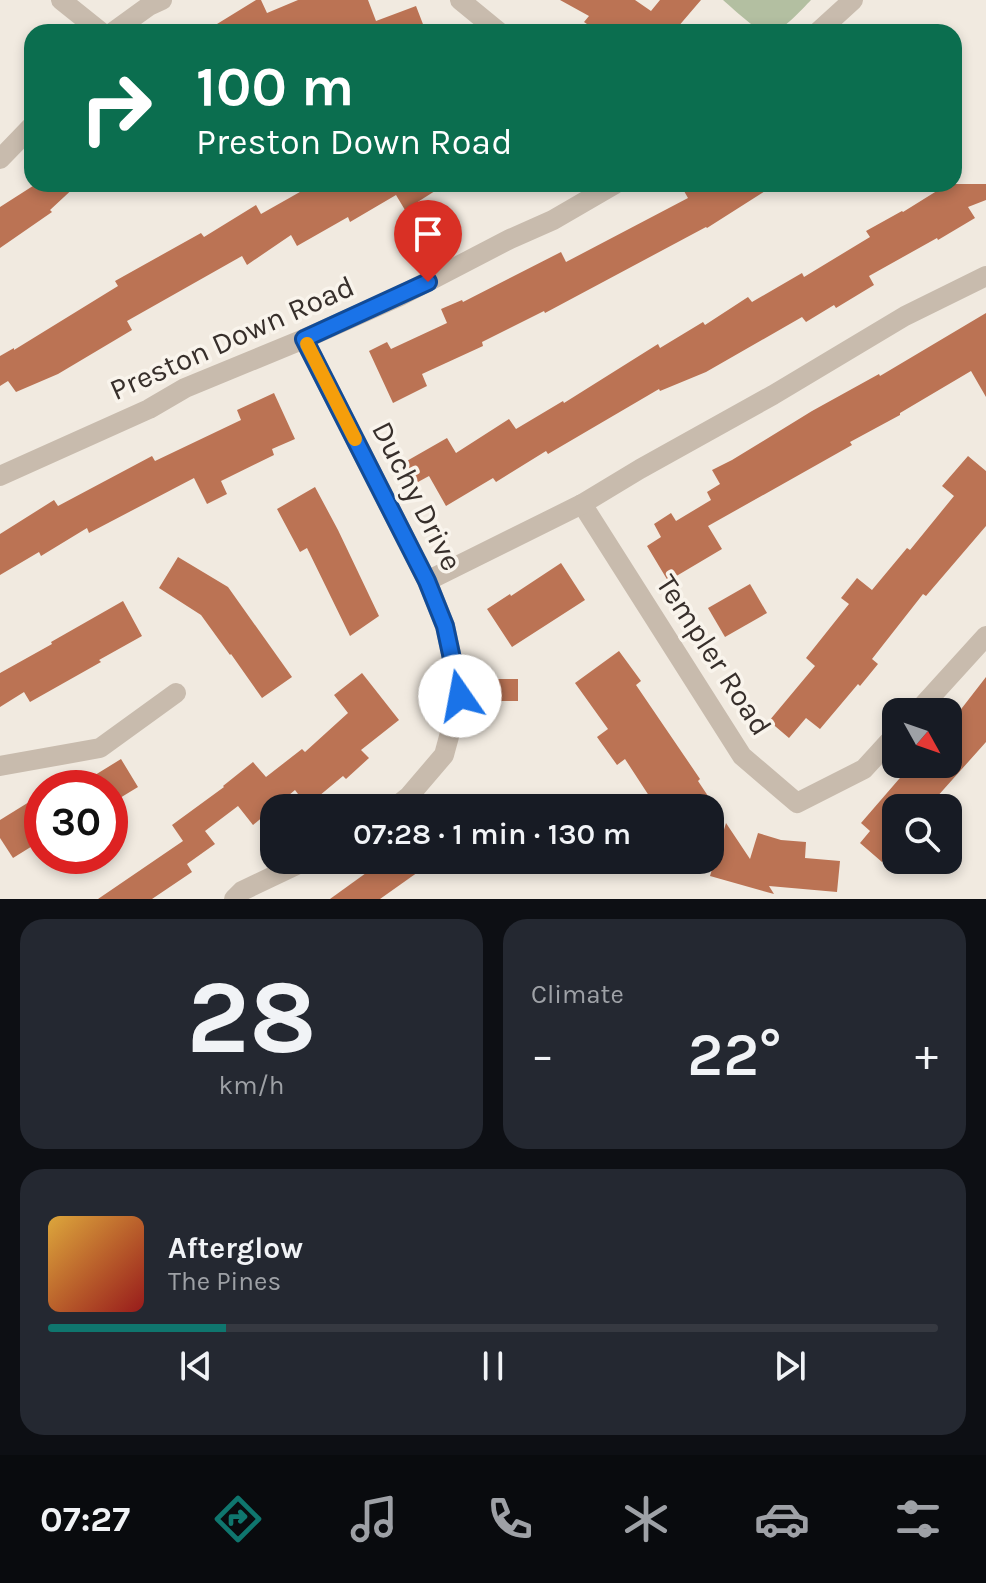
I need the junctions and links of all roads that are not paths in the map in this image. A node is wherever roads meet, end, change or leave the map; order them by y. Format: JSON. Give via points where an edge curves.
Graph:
{"nodes":[{"id":1,"x":61,"y":0,"type":"edge"},
{"id":2,"x":162,"y":0,"type":"edge"},
{"id":3,"x":460,"y":0,"type":"edge"},
{"id":4,"x":853,"y":0,"type":"edge"},
{"id":5,"x":91,"y":24,"type":"edge"},
{"id":6,"x":124,"y":24,"type":"edge"},
{"id":7,"x":489,"y":24,"type":"edge"},
{"id":8,"x":827,"y":24,"type":"edge"},
{"id":9,"x":24,"y":134,"type":"edge"},
{"id":10,"x":0,"y":159,"type":"edge"},
{"id":11,"x":601,"y":192,"type":"edge"},
{"id":12,"x":986,"y":276,"type":"edge"},
{"id":13,"x":304,"y":339,"type":"junction"},
{"id":14,"x":0,"y":476,"type":"edge"},
{"id":15,"x":582,"y":504,"type":"junction"},
{"id":16,"x":427,"y":581,"type":"junction"},
{"id":17,"x":986,"y":636,"type":"edge"},
{"id":18,"x":176,"y":693,"type":"dead end"},
{"id":19,"x":930,"y":698,"type":"edge"},
{"id":20,"x":882,"y":749,"type":"edge"},
{"id":21,"x":0,"y":766,"type":"edge"},
{"id":22,"x":411,"y":794,"type":"edge"},
{"id":23,"x":278,"y":874,"type":"edge"},
{"id":24,"x":234,"y":899,"type":"edge"}],
"edges":[{"from":1,"to":5,"type":"street"},
{"from":2,"to":6,"type":"street"},
{"from":3,"to":7,"type":"street"},
{"from":4,"to":8,"type":"street"},
{"from":9,"to":10,"type":"street"},
{"from":11,"to":13,"type":"street","name":"Preston Down Road","via":[[400,296]]},
{"from":12,"to":15,"type":"street","via":[[905,316]]},
{"from":13,"to":14,"type":"street","name":"Preston Down Road","via":[[185,388]]},
{"from":13,"to":16,"type":"street","name":"Duchy Drive"},
{"from":15,"to":16,"type":"street"},
{"from":15,"to":20,"type":"street","name":"Templer Road","via":[[742,756],[797,803],[864,769]]},
{"from":16,"to":22,"type":"street","name":"Duchy Drive","via":[[445,626],[460,696],[444,755]]},
{"from":17,"to":19,"type":"street"},
{"from":18,"to":21,"type":"street","via":[[100,748]]},
{"from":23,"to":24,"type":"street"}]}
